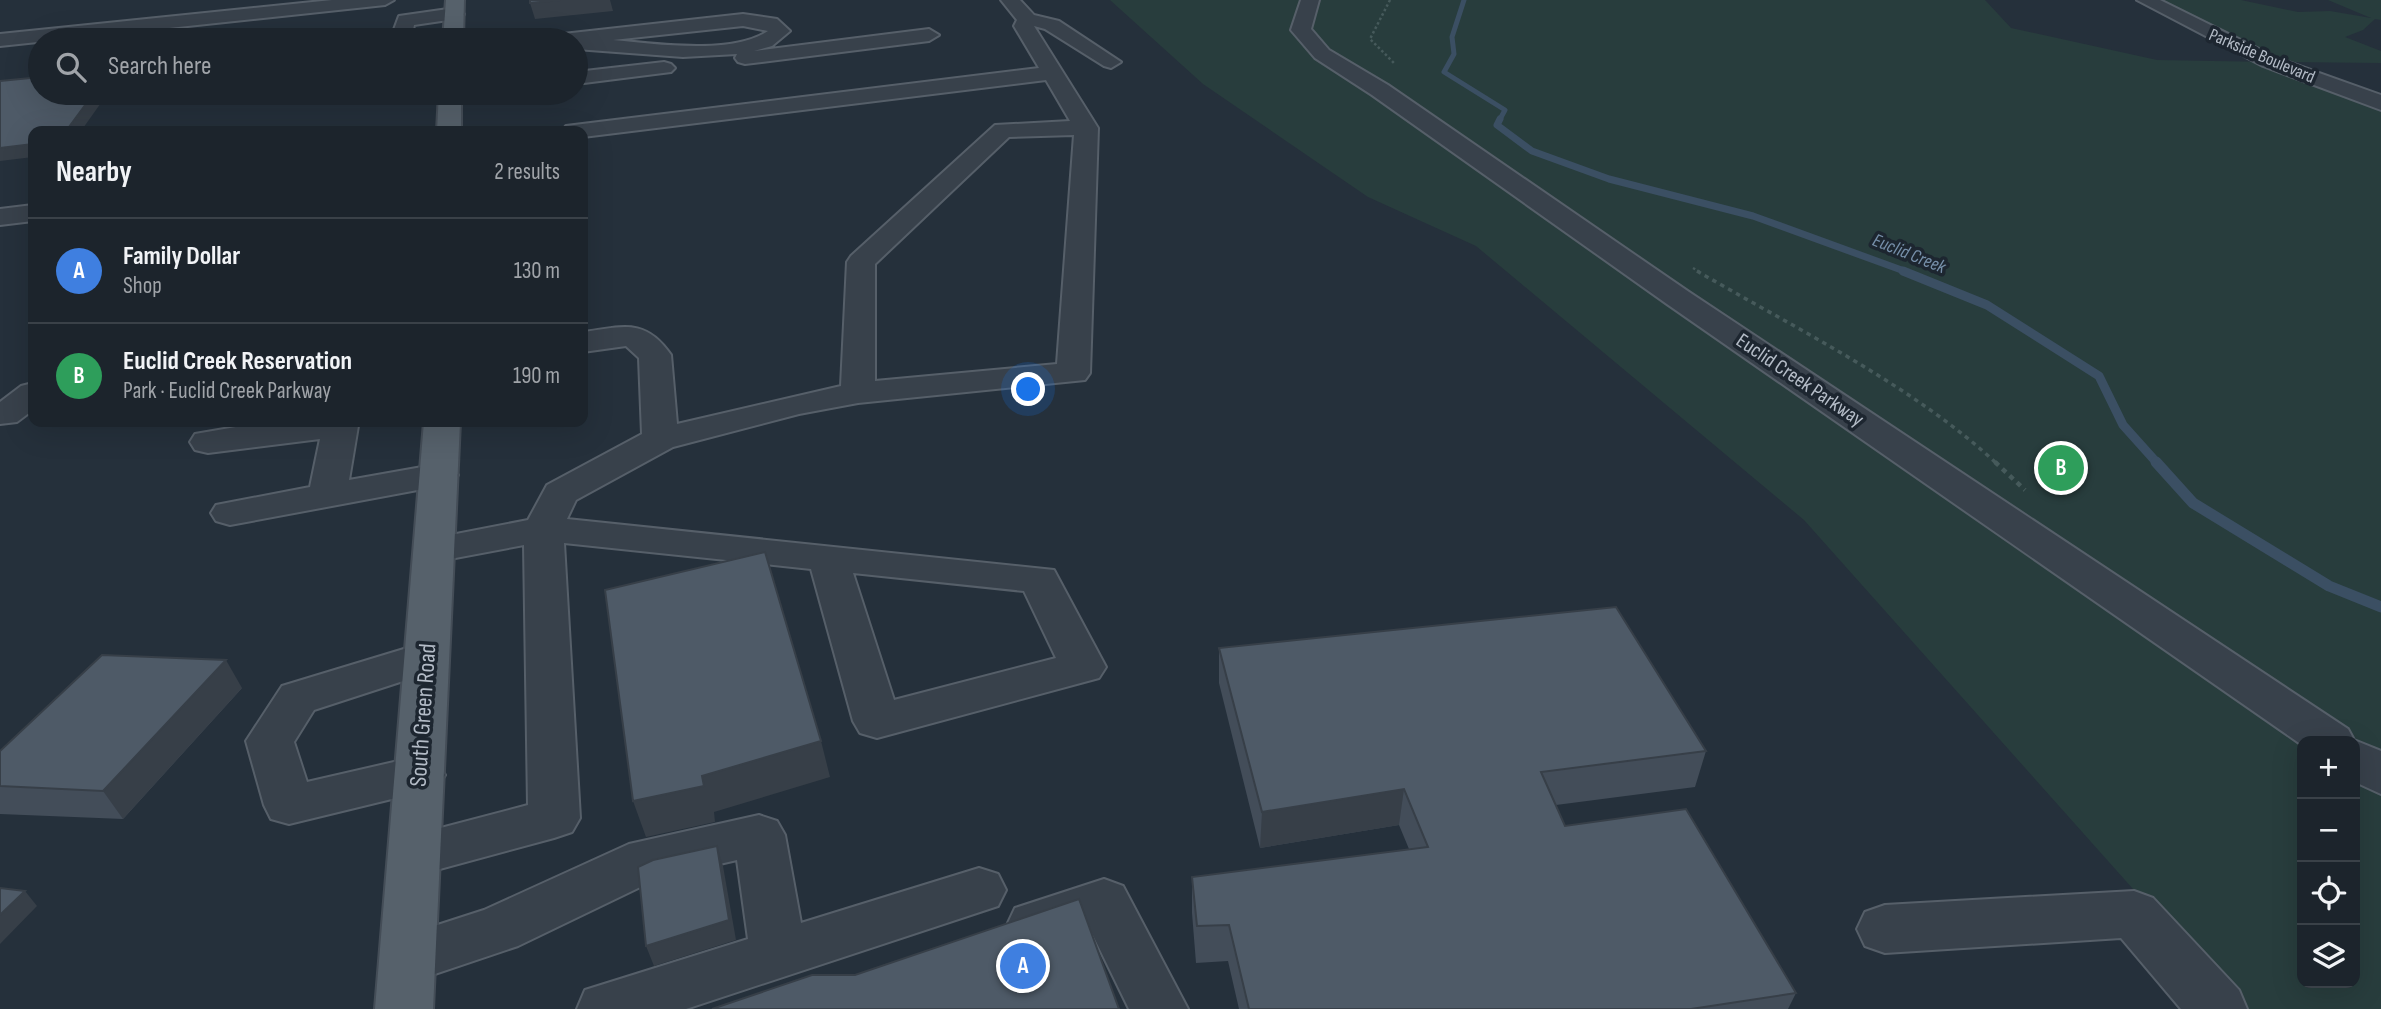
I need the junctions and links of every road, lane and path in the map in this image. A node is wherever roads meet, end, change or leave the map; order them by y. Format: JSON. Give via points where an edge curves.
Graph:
{"nodes":[{"id":1,"x":385,"y":0,"type":"edge"},
{"id":2,"x":1010,"y":0,"type":"edge"},
{"id":3,"x":1310,"y":0,"type":"edge"},
{"id":4,"x":2146,"y":0,"type":"edge"},
{"id":5,"x":162,"y":2,"type":"dead end"},
{"id":6,"x":1027,"y":19,"type":"junction"},
{"id":7,"x":454,"y":21,"type":"edge"},
{"id":8,"x":146,"y":24,"type":"junction"},
{"id":9,"x":110,"y":28,"type":"edge"},
{"id":10,"x":433,"y":28,"type":"edge"},
{"id":11,"x":929,"y":35,"type":"dead end"},
{"id":12,"x":28,"y":37,"type":"edge"},
{"id":13,"x":588,"y":37,"type":"edge"},
{"id":14,"x":0,"y":40,"type":"edge"},
{"id":15,"x":588,"y":44,"type":"edge"},
{"id":16,"x":1111,"y":62,"type":"dead end"},
{"id":17,"x":1053,"y":73,"type":"junction"},
{"id":18,"x":588,"y":77,"type":"edge"},
{"id":19,"x":2381,"y":103,"type":"edge"},
{"id":20,"x":450,"y":105,"type":"edge"},
{"id":21,"x":449,"y":126,"type":"edge"},
{"id":22,"x":1086,"y":128,"type":"junction"},
{"id":23,"x":588,"y":129,"type":"edge"},
{"id":24,"x":28,"y":214,"type":"edge"},
{"id":25,"x":0,"y":217,"type":"edge"},
{"id":26,"x":588,"y":341,"type":"edge"},
{"id":27,"x":858,"y":393,"type":"junction"},
{"id":28,"x":28,"y":398,"type":"edge"},
{"id":29,"x":13,"y":415,"type":"edge"},
{"id":30,"x":279,"y":427,"type":"edge"},
{"id":31,"x":340,"y":427,"type":"edge"},
{"id":32,"x":442,"y":427,"type":"edge"},
{"id":33,"x":660,"y":439,"type":"junction"},
{"id":34,"x":208,"y":442,"type":"dead end"},
{"id":35,"x":439,"y":475,"type":"junction"},
{"id":36,"x":327,"y":495,"type":"junction"},
{"id":37,"x":230,"y":513,"type":"dead end"},
{"id":38,"x":543,"y":529,"type":"junction"},
{"id":39,"x":434,"y":550,"type":"junction"},
{"id":40,"x":828,"y":558,"type":"junction"},
{"id":41,"x":427,"y":657,"type":"junction"},
{"id":42,"x":2324,"y":736,"type":"edge"},
{"id":43,"x":2360,"y":761,"type":"edge"},
{"id":44,"x":420,"y":775,"type":"junction"},
{"id":45,"x":2381,"y":775,"type":"edge"},
{"id":46,"x":414,"y":855,"type":"junction"},
{"id":47,"x":1885,"y":929,"type":"dead end"},
{"id":48,"x":778,"y":955,"type":"junction"},
{"id":49,"x":403,"y":995,"type":"edge"},
{"id":50,"x":606,"y":1009,"type":"edge"},
{"id":51,"x":1159,"y":1009,"type":"edge"},
{"id":52,"x":2218,"y":1009,"type":"edge"}],
"edges":[{"from":1,"to":8,"type":"street","via":[[265,20]]},
{"from":2,"to":6,"type":"street"},
{"from":3,"to":42,"type":"street","name":"Euclid Creek Parkway","via":[[1301,30],[1322,54]]},
{"from":4,"to":19,"type":"street","name":"Parkside Boulevard","via":[[2270,62]]},
{"from":5,"to":8,"type":"street"},
{"from":6,"to":16,"type":"street","via":[[1052,24]]},
{"from":6,"to":17,"type":"street","via":[[1024,26]]},
{"from":7,"to":10,"type":"street"},
{"from":8,"to":9,"type":"street"},
{"from":11,"to":18,"type":"street"},
{"from":12,"to":14,"type":"street"},
{"from":13,"to":15,"type":"street","via":[[743,20],[770,23],[780,31],[748,45],[692,52]]},
{"from":17,"to":22,"type":"street"},
{"from":17,"to":23,"type":"street"},
{"from":20,"to":21,"type":"main road"},
{"from":22,"to":27,"type":"street","via":[[1003,130],[861,262]]},
{"from":22,"to":27,"type":"street","via":[[1073,373]]},
{"from":24,"to":25,"type":"street"},
{"from":26,"to":33,"type":"street","via":[[634,335],[655,355]]},
{"from":27,"to":33,"type":"street"},
{"from":28,"to":29,"type":"street"},
{"from":30,"to":34,"type":"street"},
{"from":31,"to":36,"type":"street"},
{"from":32,"to":35,"type":"main road","name":"South Green Road"},
{"from":33,"to":38,"type":"street","via":[[560,493]]},
{"from":35,"to":36,"type":"street"},
{"from":35,"to":39,"type":"main road","name":"South Green Road"},
{"from":36,"to":37,"type":"street"},
{"from":38,"to":39,"type":"street"},
{"from":38,"to":40,"type":"street"},
{"from":38,"to":46,"type":"street","via":[[554,818]]},
{"from":39,"to":41,"type":"main road","name":"South Green Road"},
{"from":40,"to":40,"type":"street","via":[[1039,579],[1083,667],[877,722]]},
{"from":41,"to":44,"type":"main road","name":"South Green Road"},
{"from":41,"to":44,"type":"street","via":[[298,698],[270,741],[289,805]]},
{"from":43,"to":45,"type":"street"},
{"from":44,"to":46,"type":"main road","name":"South Green Road"},
{"from":46,"to":49,"type":"main road","name":"South Green Road"},
{"from":47,"to":52,"type":"street","via":[[2134,914]]},
{"from":48,"to":49,"type":"street","via":[[759,835],[648,859],[498,929]]},
{"from":48,"to":50,"type":"street"},
{"from":48,"to":51,"type":"street","via":[[982,916],[1104,902]]}]}
